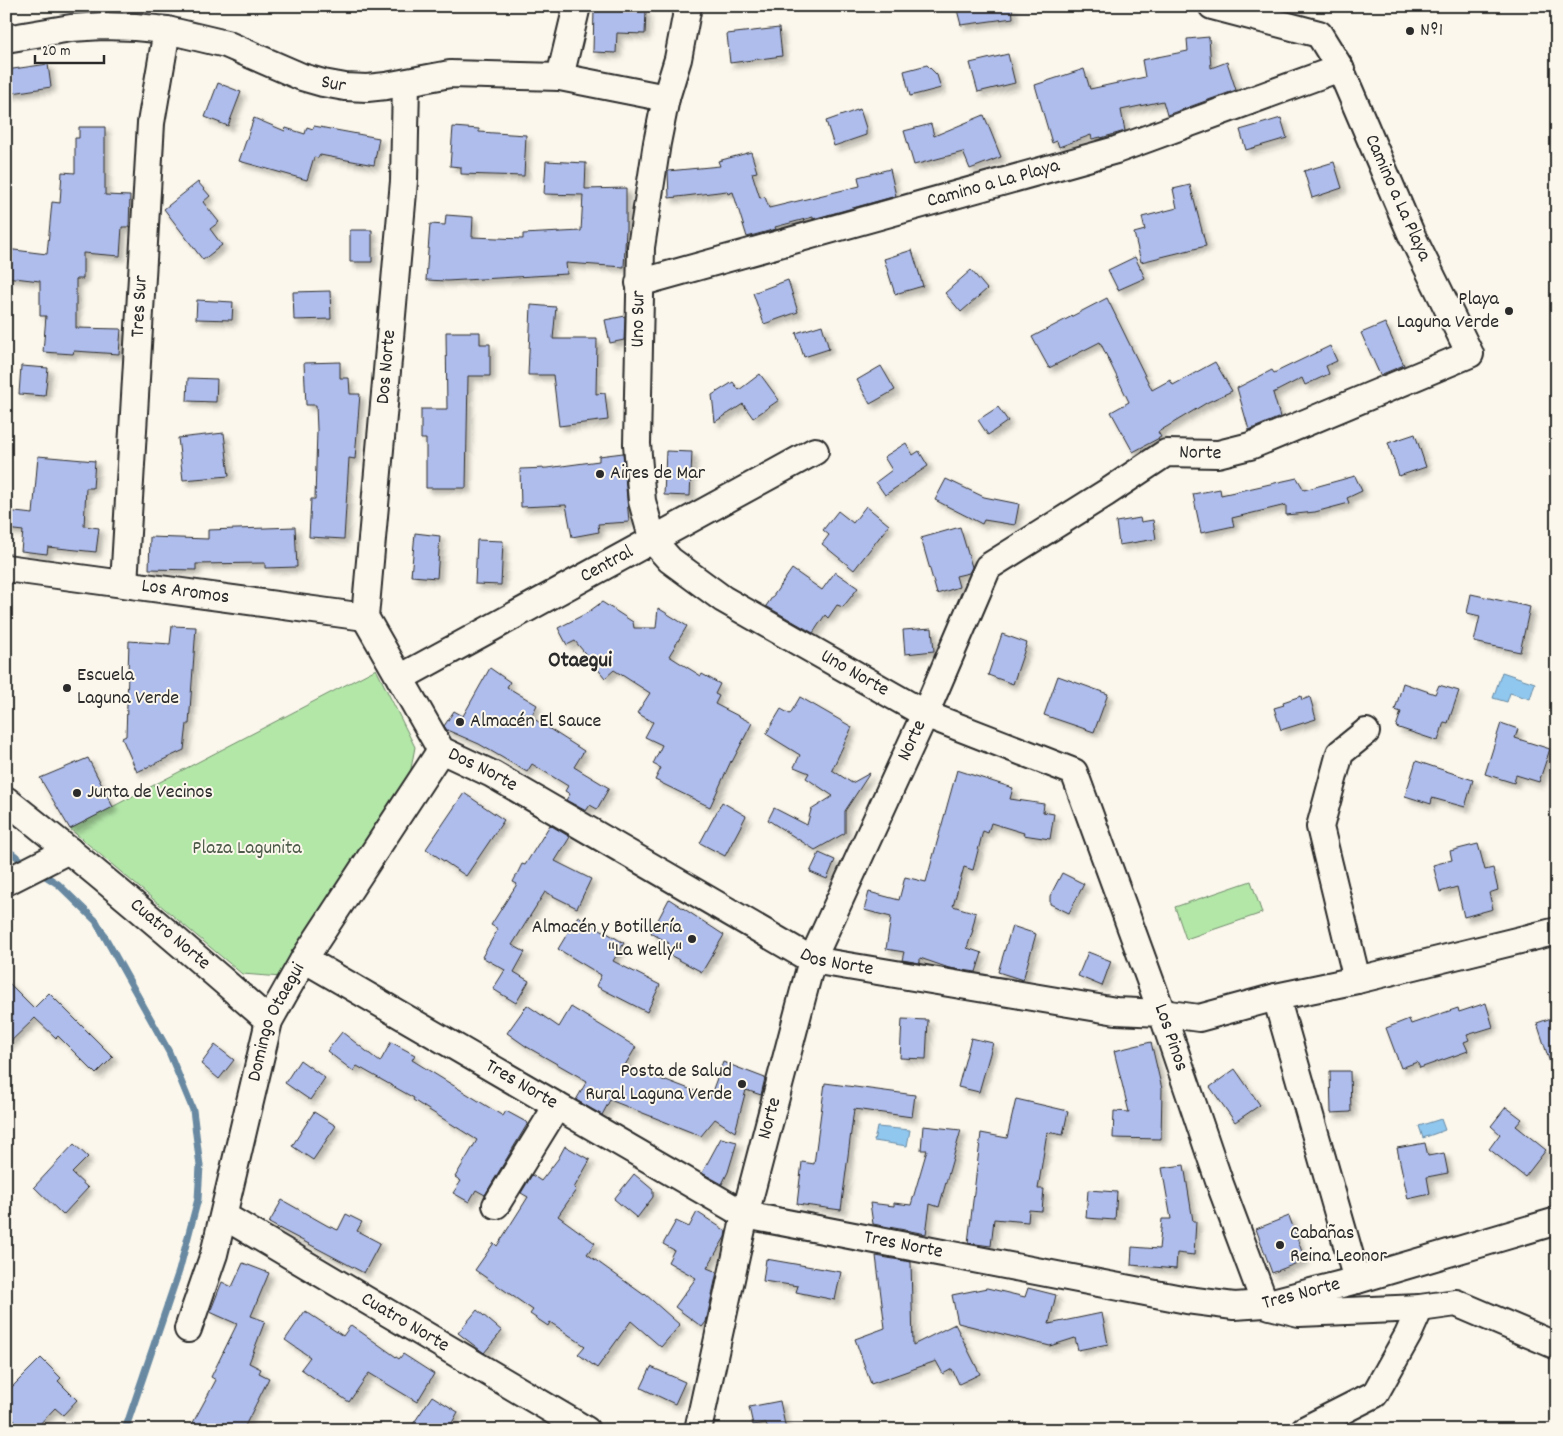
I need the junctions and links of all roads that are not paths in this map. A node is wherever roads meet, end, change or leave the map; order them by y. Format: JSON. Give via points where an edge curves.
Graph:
{"nodes":[{"id":1,"x":577,"y":6,"type":"edge"},
{"id":2,"x":688,"y":6,"type":"edge"},
{"id":3,"x":1212,"y":6,"type":"edge"},
{"id":4,"x":166,"y":30,"type":"junction"},
{"id":5,"x":6,"y":40,"type":"edge"},
{"id":6,"x":1340,"y":68,"type":"junction"},
{"id":7,"x":560,"y":77,"type":"junction"},
{"id":8,"x":406,"y":83,"type":"junction"},
{"id":9,"x":666,"y":98,"type":"junction"},
{"id":10,"x":639,"y":284,"type":"junction"},
{"id":11,"x":1470,"y":354,"type":"joint"},
{"id":12,"x":815,"y":451,"type":"dead end"},
{"id":13,"x":653,"y":541,"type":"junction"},
{"id":14,"x":6,"y":568,"type":"edge"},
{"id":15,"x":124,"y":584,"type":"junction"},
{"id":16,"x":365,"y":617,"type":"junction"},
{"id":17,"x":400,"y":678,"type":"junction"},
{"id":18,"x":925,"y":714,"type":"junction"},
{"id":19,"x":1366,"y":732,"type":"dead end"},
{"id":20,"x":440,"y":750,"type":"junction"},
{"id":21,"x":1074,"y":772,"type":"joint"},
{"id":22,"x":6,"y":800,"type":"edge"},
{"id":23,"x":69,"y":850,"type":"junction"},
{"id":24,"x":10,"y":880,"type":"edge"},
{"id":25,"x":1557,"y":931,"type":"edge"},
{"id":26,"x":304,"y":959,"type":"junction"},
{"id":27,"x":812,"y":960,"type":"junction"},
{"id":28,"x":1357,"y":980,"type":"junction"},
{"id":29,"x":1276,"y":997,"type":"junction"},
{"id":30,"x":1162,"y":1013,"type":"junction"},
{"id":31,"x":269,"y":1021,"type":"junction"},
{"id":32,"x":557,"y":1106,"type":"junction"},
{"id":33,"x":496,"y":1205,"type":"dead end"},
{"id":34,"x":745,"y":1215,"type":"junction"},
{"id":35,"x":224,"y":1216,"type":"junction"},
{"id":36,"x":1557,"y":1221,"type":"edge"},
{"id":37,"x":1357,"y":1280,"type":"junction"},
{"id":38,"x":1265,"y":1304,"type":"junction"},
{"id":39,"x":1420,"y":1308,"type":"junction"},
{"id":40,"x":188,"y":1329,"type":"dead end"},
{"id":41,"x":1557,"y":1346,"type":"edge"},
{"id":42,"x":586,"y":1430,"type":"edge"},
{"id":43,"x":698,"y":1430,"type":"edge"},
{"id":44,"x":1304,"y":1430,"type":"edge"}],
"edges":[{"from":1,"to":7,"type":"street"},
{"from":2,"to":9,"type":"street","name":"Uno Sur","via":[[678,59]]},
{"from":3,"to":6,"type":"street","name":"Camino a La Playa","via":[[1319,34]]},
{"from":4,"to":5,"type":"street","name":"Sur","via":[[103,26],[71,28]]},
{"from":4,"to":8,"type":"street","name":"Sur","via":[[226,44],[302,77],[324,83],[367,88]]},
{"from":4,"to":15,"type":"street","name":"Tres Sur","via":[[151,123]]},
{"from":6,"to":10,"type":"street","name":"Camino a La Playa","via":[[1116,150]]},
{"from":6,"to":11,"type":"street","name":"Camino a La Playa","via":[[1412,236]]},
{"from":7,"to":8,"type":"street","name":"Sur","via":[[450,74]]},
{"from":7,"to":9,"type":"street","name":"Sur"},
{"from":8,"to":16,"type":"street","name":"Dos Norte","via":[[404,180]]},
{"from":9,"to":10,"type":"street","name":"Uno Sur","via":[[641,247]]},
{"from":10,"to":13,"type":"street","name":"Uno Sur","via":[[637,444],[642,501]]},
{"from":11,"to":18,"type":"street","name":"Norte","via":[[1250,446],[1218,454],[1166,453],[988,567]]},
{"from":12,"to":13,"type":"street","name":"Central"},
{"from":13,"to":17,"type":"street","name":"Central"},
{"from":13,"to":18,"type":"street","name":"Uno Norte","via":[[670,560],[724,599]]},
{"from":14,"to":15,"type":"street","name":"Los Aromos"},
{"from":15,"to":16,"type":"street","name":"Los Aromos"},
{"from":16,"to":17,"type":"street","name":"Dos Norte"},
{"from":17,"to":20,"type":"street","name":"Dos Norte"},
{"from":18,"to":21,"type":"street","name":"Uno Norte"},
{"from":18,"to":27,"type":"street","name":"Norte"},
{"from":19,"to":28,"type":"street","via":[[1340,753],[1320,827]]},
{"from":20,"to":26,"type":"street","name":"Domingo Otaegui"},
{"from":20,"to":27,"type":"street","name":"Dos Norte","via":[[492,774]]},
{"from":21,"to":30,"type":"street","name":"Los Pinos"},
{"from":22,"to":23,"type":"street","name":"Cuatro Norte"},
{"from":23,"to":24,"type":"street"},
{"from":23,"to":31,"type":"street","name":"Cuatro Norte"},
{"from":25,"to":28,"type":"street","name":"Dos Norte"},
{"from":26,"to":31,"type":"street","name":"Domingo Otaegui"},
{"from":26,"to":32,"type":"street","name":"Tres Norte"},
{"from":27,"to":30,"type":"street","name":"Dos Norte","via":[[1116,1011]]},
{"from":27,"to":34,"type":"street","name":"Norte"},
{"from":28,"to":29,"type":"street","name":"Dos Norte"},
{"from":29,"to":30,"type":"street","name":"Dos Norte","via":[[1199,1018]]},
{"from":29,"to":37,"type":"street"},
{"from":30,"to":38,"type":"street","name":"Los Pinos"},
{"from":31,"to":35,"type":"street","name":"Domingo Otaegui"},
{"from":32,"to":33,"type":"street"},
{"from":32,"to":34,"type":"street","name":"Tres Norte"},
{"from":34,"to":38,"type":"street","name":"Tres Norte","via":[[1187,1300],[1234,1306]]},
{"from":34,"to":43,"type":"street","name":"Norte"},
{"from":35,"to":40,"type":"street","name":"Domingo Otaegui"},
{"from":35,"to":42,"type":"street","name":"Cuatro Norte"},
{"from":36,"to":37,"type":"street","name":"Tres Norte"},
{"from":37,"to":38,"type":"street","name":"Tres Norte"},
{"from":38,"to":39,"type":"street","via":[[1299,1313]]},
{"from":39,"to":41,"type":"street","via":[[1456,1303]]},
{"from":39,"to":44,"type":"street","via":[[1375,1394]]}]}
